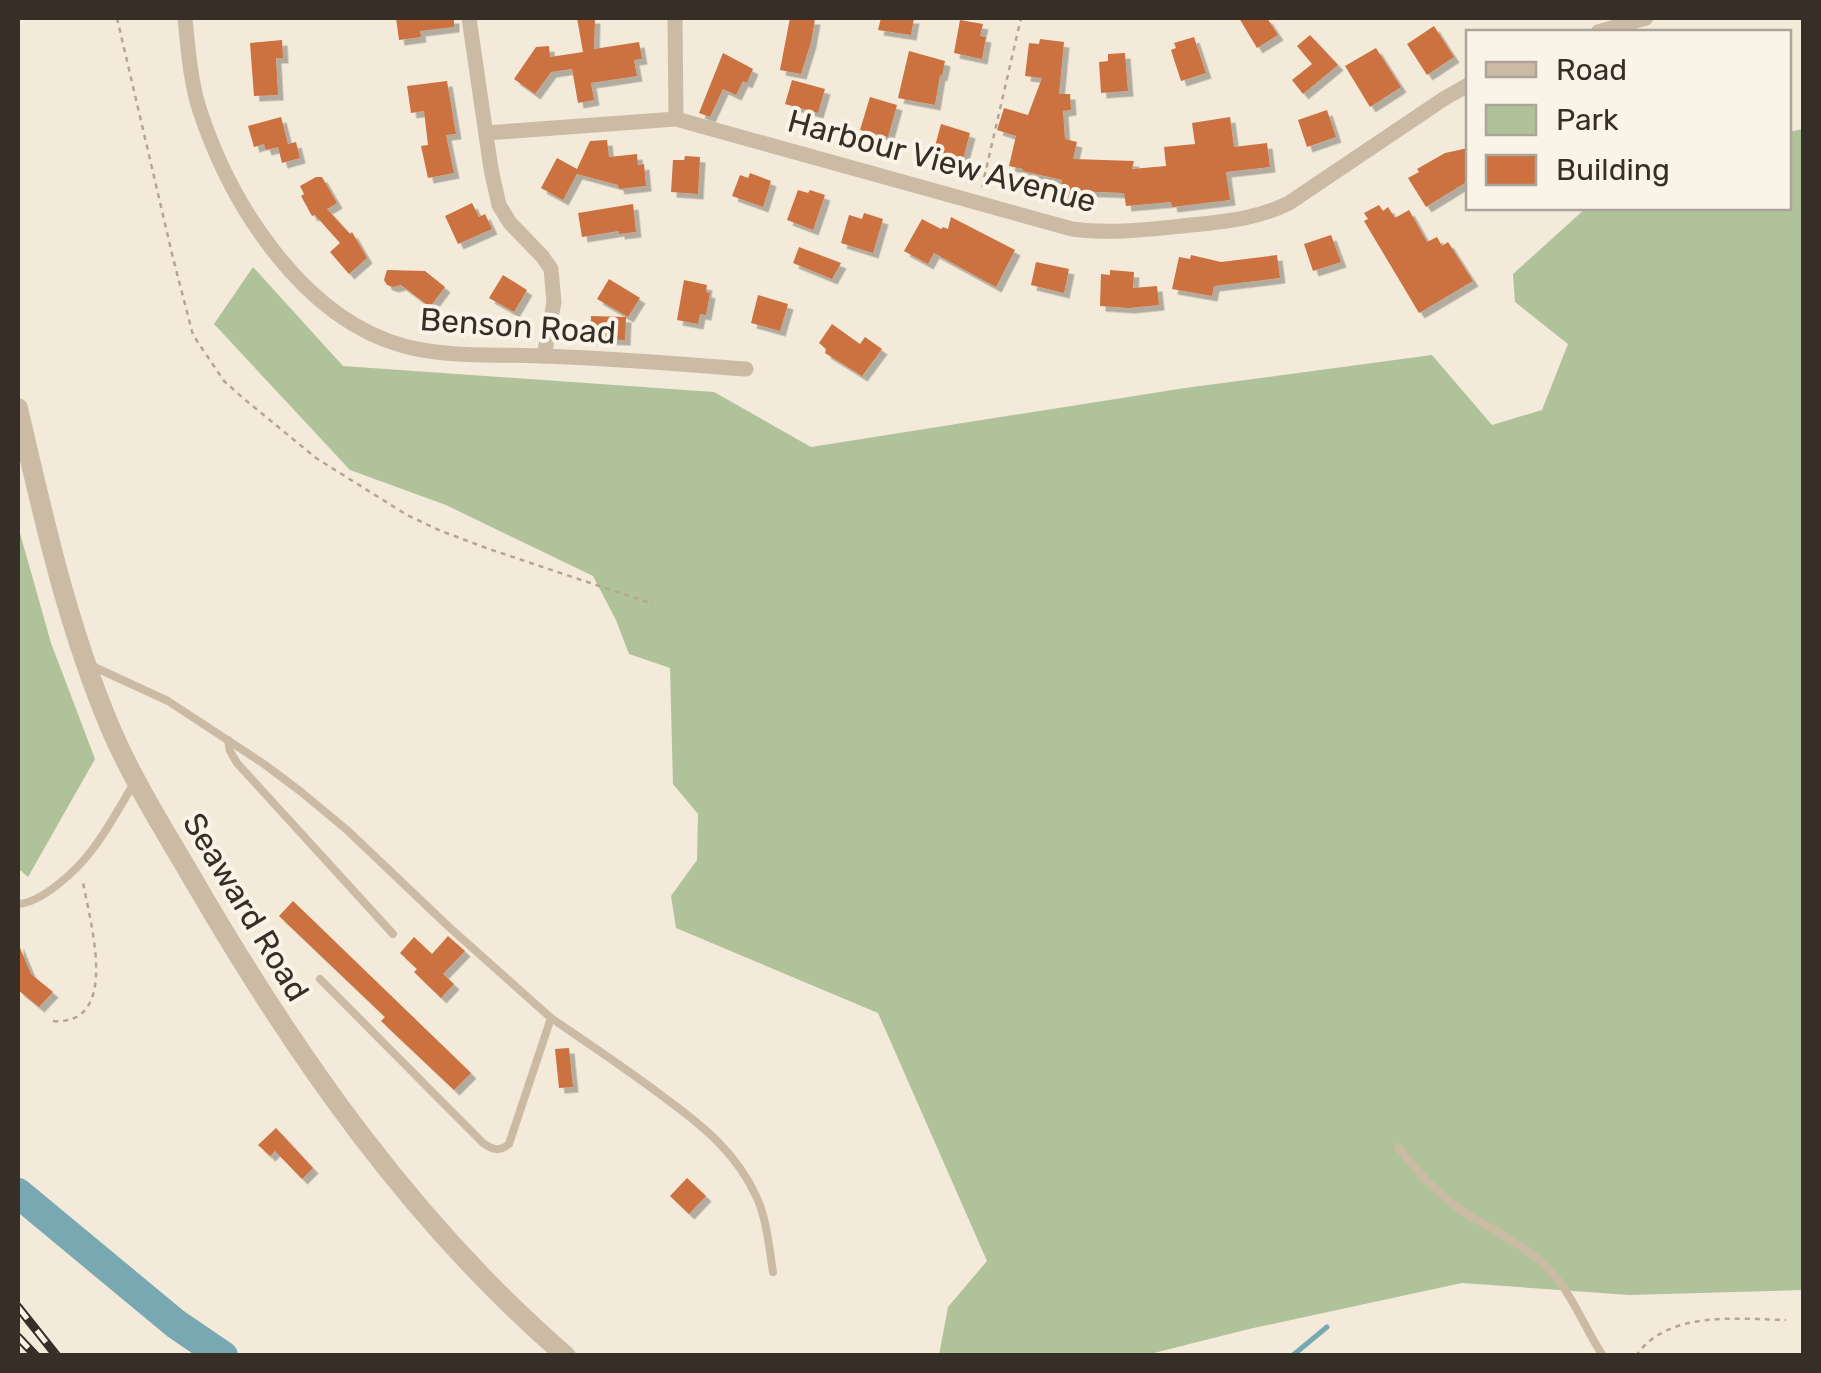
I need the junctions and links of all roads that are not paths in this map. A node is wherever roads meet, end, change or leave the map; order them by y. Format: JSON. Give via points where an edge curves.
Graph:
{"nodes":[{"id":1,"x":185,"y":18,"type":"edge"},
{"id":2,"x":468,"y":18,"type":"edge"},
{"id":3,"x":676,"y":18,"type":"edge"},
{"id":4,"x":1646,"y":18,"type":"edge"},
{"id":5,"x":1605,"y":30,"type":"edge"},
{"id":6,"x":1466,"y":86,"type":"edge"},
{"id":7,"x":676,"y":118,"type":"junction"},
{"id":8,"x":486,"y":133,"type":"junction"},
{"id":9,"x":544,"y":356,"type":"junction"},
{"id":10,"x":746,"y":369,"type":"dead end"},
{"id":11,"x":18,"y":408,"type":"edge"},
{"id":12,"x":86,"y":664,"type":"junction"},
{"id":13,"x":228,"y":740,"type":"junction"},
{"id":14,"x":136,"y":779,"type":"junction"},
{"id":15,"x":18,"y":904,"type":"edge"},
{"id":16,"x":393,"y":934,"type":"dead end"},
{"id":17,"x":320,"y":979,"type":"dead end"},
{"id":18,"x":551,"y":1018,"type":"junction"},
{"id":19,"x":1398,"y":1146,"type":"dead end"},
{"id":20,"x":773,"y":1272,"type":"dead end"},
{"id":21,"x":566,"y":1356,"type":"edge"},
{"id":22,"x":1603,"y":1356,"type":"edge"}],
"edges":[{"from":1,"to":9,"type":"street","name":"Benson Road","via":[[198,105],[220,161],[264,237],[326,307],[365,332],[405,346]]},
{"from":2,"to":8,"type":"street"},
{"from":3,"to":7,"type":"street"},
{"from":4,"to":5,"type":"street"},
{"from":6,"to":7,"type":"street","name":"Harbour View Avenue","via":[[1266,214],[1100,233]]},
{"from":7,"to":8,"type":"street","name":"Harbour View Avenue"},
{"from":8,"to":9,"type":"street","via":[[500,205],[551,269],[554,302]]},
{"from":9,"to":10,"type":"street","name":"Benson Road"},
{"from":11,"to":12,"type":"street","name":"Seaward Road"},
{"from":12,"to":13,"type":"lane","via":[[168,700]]},
{"from":12,"to":14,"type":"street","name":"Seaward Road"},
{"from":13,"to":16,"type":"lane","via":[[237,763]]},
{"from":13,"to":18,"type":"lane","via":[[335,820]]},
{"from":14,"to":15,"type":"lane","via":[[92,851],[42,896]]},
{"from":14,"to":21,"type":"street","name":"Seaward Road","via":[[310,1068],[460,1252]]},
{"from":17,"to":18,"type":"lane","via":[[493,1150],[509,1144]]},
{"from":18,"to":20,"type":"lane","via":[[711,1132],[737,1161],[762,1210]]},
{"from":19,"to":22,"type":"lane","via":[[1457,1207],[1540,1260],[1574,1301]]}]}
